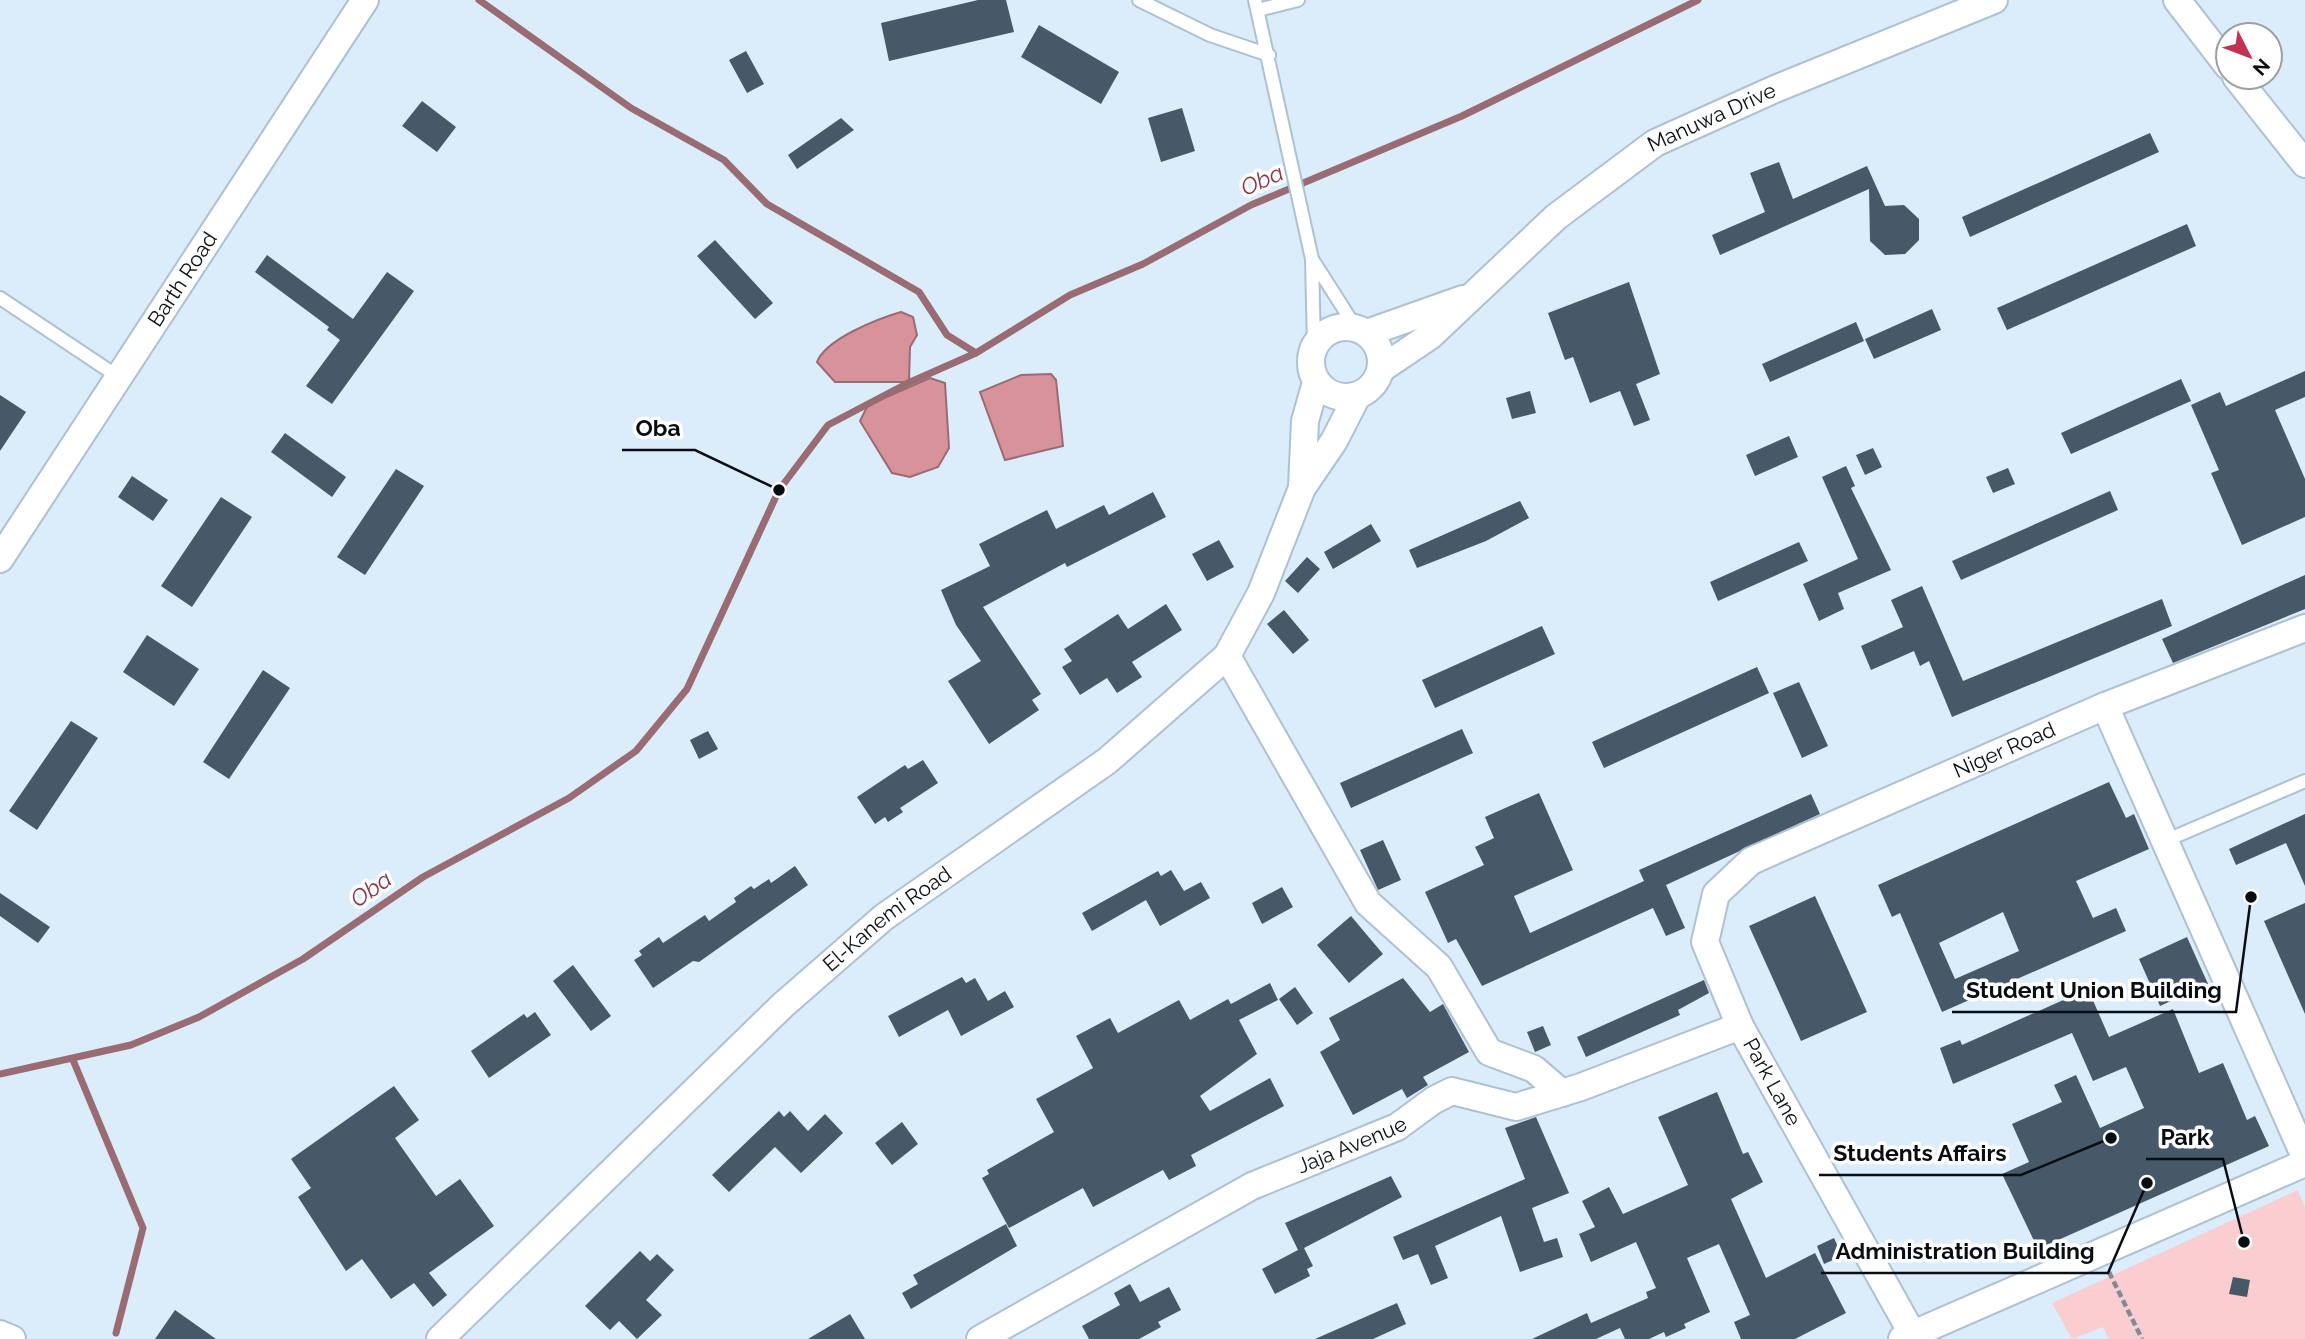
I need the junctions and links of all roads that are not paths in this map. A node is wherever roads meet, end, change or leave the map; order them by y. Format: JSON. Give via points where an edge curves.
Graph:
{"nodes":[{"id":1,"x":365,"y":0,"type":"edge"},
{"id":2,"x":1139,"y":0,"type":"edge"},
{"id":3,"x":1298,"y":0,"type":"edge"},
{"id":4,"x":1994,"y":0,"type":"edge"},
{"id":5,"x":2177,"y":0,"type":"edge"},
{"id":6,"x":1256,"y":5,"type":"edge"},
{"id":7,"x":2214,"y":48,"type":"edge"},
{"id":8,"x":1269,"y":55,"type":"junction"},
{"id":9,"x":2247,"y":91,"type":"edge"},
{"id":10,"x":2305,"y":164,"type":"edge"},
{"id":11,"x":1312,"y":259,"type":"junction"},
{"id":12,"x":0,"y":298,"type":"edge"},
{"id":13,"x":1468,"y":298,"type":"junction"},
{"id":14,"x":1362,"y":330,"type":"junction"},
{"id":15,"x":1314,"y":346,"type":"junction"},
{"id":16,"x":1381,"y":369,"type":"junction"},
{"id":17,"x":121,"y":379,"type":"junction"},
{"id":18,"x":1316,"y":382,"type":"junction"},
{"id":19,"x":1357,"y":396,"type":"junction"},
{"id":20,"x":1302,"y":488,"type":"junction"},
{"id":21,"x":0,"y":559,"type":"edge"},
{"id":22,"x":2305,"y":628,"type":"edge"},
{"id":23,"x":1227,"y":656,"type":"junction"},
{"id":24,"x":2105,"y":706,"type":"junction"},
{"id":25,"x":2305,"y":781,"type":"edge"},
{"id":26,"x":2167,"y":840,"type":"junction"},
{"id":27,"x":1716,"y":894,"type":"joint"},
{"id":28,"x":1740,"y":1026,"type":"junction"},
{"id":29,"x":1562,"y":1093,"type":"junction"},
{"id":30,"x":2305,"y":1157,"type":"edge"},
{"id":31,"x":2305,"y":1163,"type":"edge"},
{"id":32,"x":0,"y":1334,"type":"edge"},
{"id":33,"x":1907,"y":1337,"type":"edge"},
{"id":34,"x":12,"y":1339,"type":"edge"},
{"id":35,"x":440,"y":1339,"type":"edge"},
{"id":36,"x":980,"y":1339,"type":"edge"}],
"edges":[{"from":1,"to":17,"type":"street","name":"Barth Road"},
{"from":2,"to":8,"type":"lane","via":[[1210,35]]},
{"from":3,"to":6,"type":"lane"},
{"from":4,"to":13,"type":"street","name":"Manuwa Drive","via":[[1655,143],[1556,217]]},
{"from":5,"to":7,"type":"street"},
{"from":6,"to":8,"type":"lane"},
{"from":8,"to":11,"type":"lane"},
{"from":9,"to":10,"type":"street"},
{"from":11,"to":14,"type":"lane"},
{"from":11,"to":15,"type":"lane"},
{"from":12,"to":17,"type":"lane"},
{"from":13,"to":14,"type":"street","name":"Manuwa Drive"},
{"from":13,"to":16,"type":"street","name":"Manuwa Drive","via":[[1430,336]]},
{"from":14,"to":15,"type":"street","via":[[1332,329]]},
{"from":14,"to":16,"type":"street","via":[[1381,354]]},
{"from":15,"to":18,"type":"street","via":[[1311,358]]},
{"from":16,"to":19,"type":"street","via":[[1376,380]]},
{"from":17,"to":21,"type":"street","name":"Barth Road"},
{"from":18,"to":19,"type":"street","via":[[1333,395]]},
{"from":18,"to":20,"type":"street","name":"El-Kanemi Road","via":[[1305,421]]},
{"from":19,"to":20,"type":"street","name":"El-Kanemi Road"},
{"from":20,"to":23,"type":"street","name":"El-Kanemi Road","via":[[1261,593]]},
{"from":22,"to":24,"type":"street","name":"Niger Road"},
{"from":23,"to":29,"type":"street","via":[[1368,903],[1439,967],[1489,1052],[1534,1069]]},
{"from":23,"to":35,"type":"street","name":"El-Kanemi Road","via":[[1107,761],[884,918],[783,1004]]},
{"from":24,"to":26,"type":"street"},
{"from":24,"to":27,"type":"street","name":"Niger Road","via":[[1751,861]]},
{"from":25,"to":26,"type":"lane"},
{"from":26,"to":30,"type":"street"},
{"from":27,"to":28,"type":"street","name":"Park Lane","via":[[1705,942]]},
{"from":28,"to":29,"type":"street","name":"Jaja Avenue"},
{"from":28,"to":33,"type":"street","name":"Park Lane"},
{"from":29,"to":36,"type":"street","name":"Jaja Avenue","via":[[1516,1107],[1452,1091],[1397,1127],[1252,1186]]},
{"from":31,"to":33,"type":"street"},
{"from":32,"to":34,"type":"street"}]}
